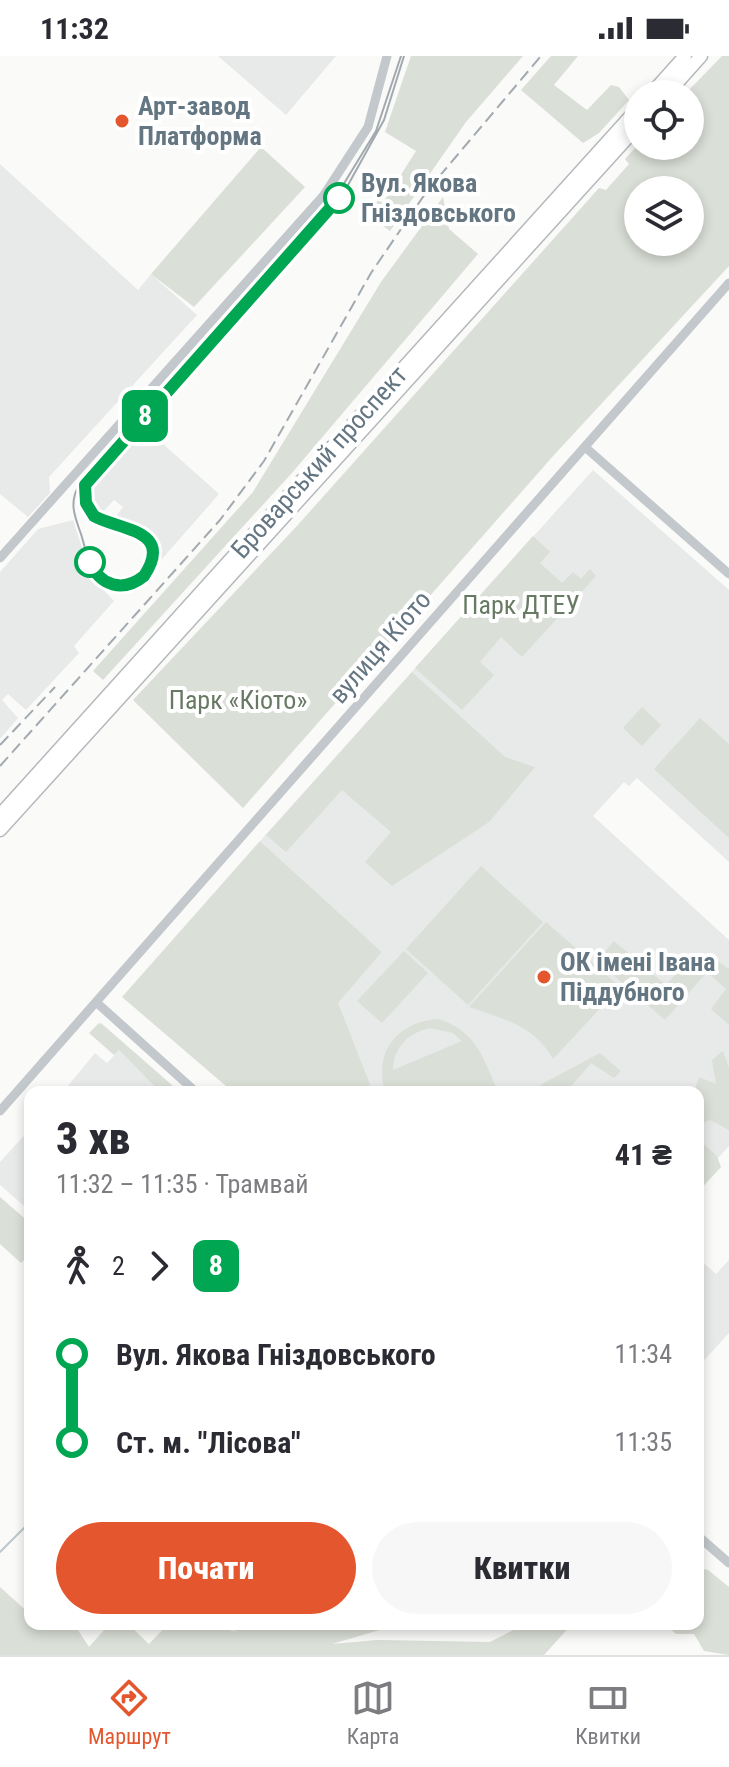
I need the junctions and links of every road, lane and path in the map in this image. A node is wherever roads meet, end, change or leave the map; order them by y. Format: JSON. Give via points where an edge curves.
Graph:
{"nodes":[{"id":1,"x":387,"y":56,"type":"edge"},
{"id":2,"x":685,"y":56,"type":"edge"},
{"id":3,"x":701,"y":56,"type":"edge"},
{"id":4,"x":664,"y":80,"type":"edge"},
{"id":5,"x":680,"y":80,"type":"edge"},
{"id":6,"x":624,"y":124,"type":"edge"},
{"id":7,"x":624,"y":141,"type":"edge"},
{"id":8,"x":729,"y":283,"type":"edge"},
{"id":9,"x":585,"y":447,"type":"junction"},
{"id":10,"x":0,"y":558,"type":"edge"},
{"id":11,"x":729,"y":574,"type":"edge"},
{"id":12,"x":0,"y":815,"type":"edge"},
{"id":13,"x":0,"y":830,"type":"edge"},
{"id":14,"x":96,"y":1002,"type":"junction"},
{"id":15,"x":189,"y":1086,"type":"edge"},
{"id":16,"x":0,"y":1111,"type":"edge"},
{"id":17,"x":704,"y":1541,"type":"edge"},
{"id":18,"x":729,"y":1563,"type":"edge"}],
"edges":[{"from":1,"to":10,"type":"street","via":[[368,127],[324,195]]},
{"from":2,"to":4,"type":"highway"},
{"from":3,"to":5,"type":"highway"},
{"from":6,"to":12,"type":"highway","name":"Броварський проспект"},
{"from":7,"to":13,"type":"highway","name":"Броварський проспект"},
{"from":8,"to":9,"type":"street","name":"вулиця Кіото"},
{"from":9,"to":11,"type":"street"},
{"from":9,"to":14,"type":"street","name":"вулиця Кіото"},
{"from":14,"to":15,"type":"street"},
{"from":14,"to":16,"type":"street","name":"вулиця Кіото"},
{"from":17,"to":18,"type":"street"}]}
